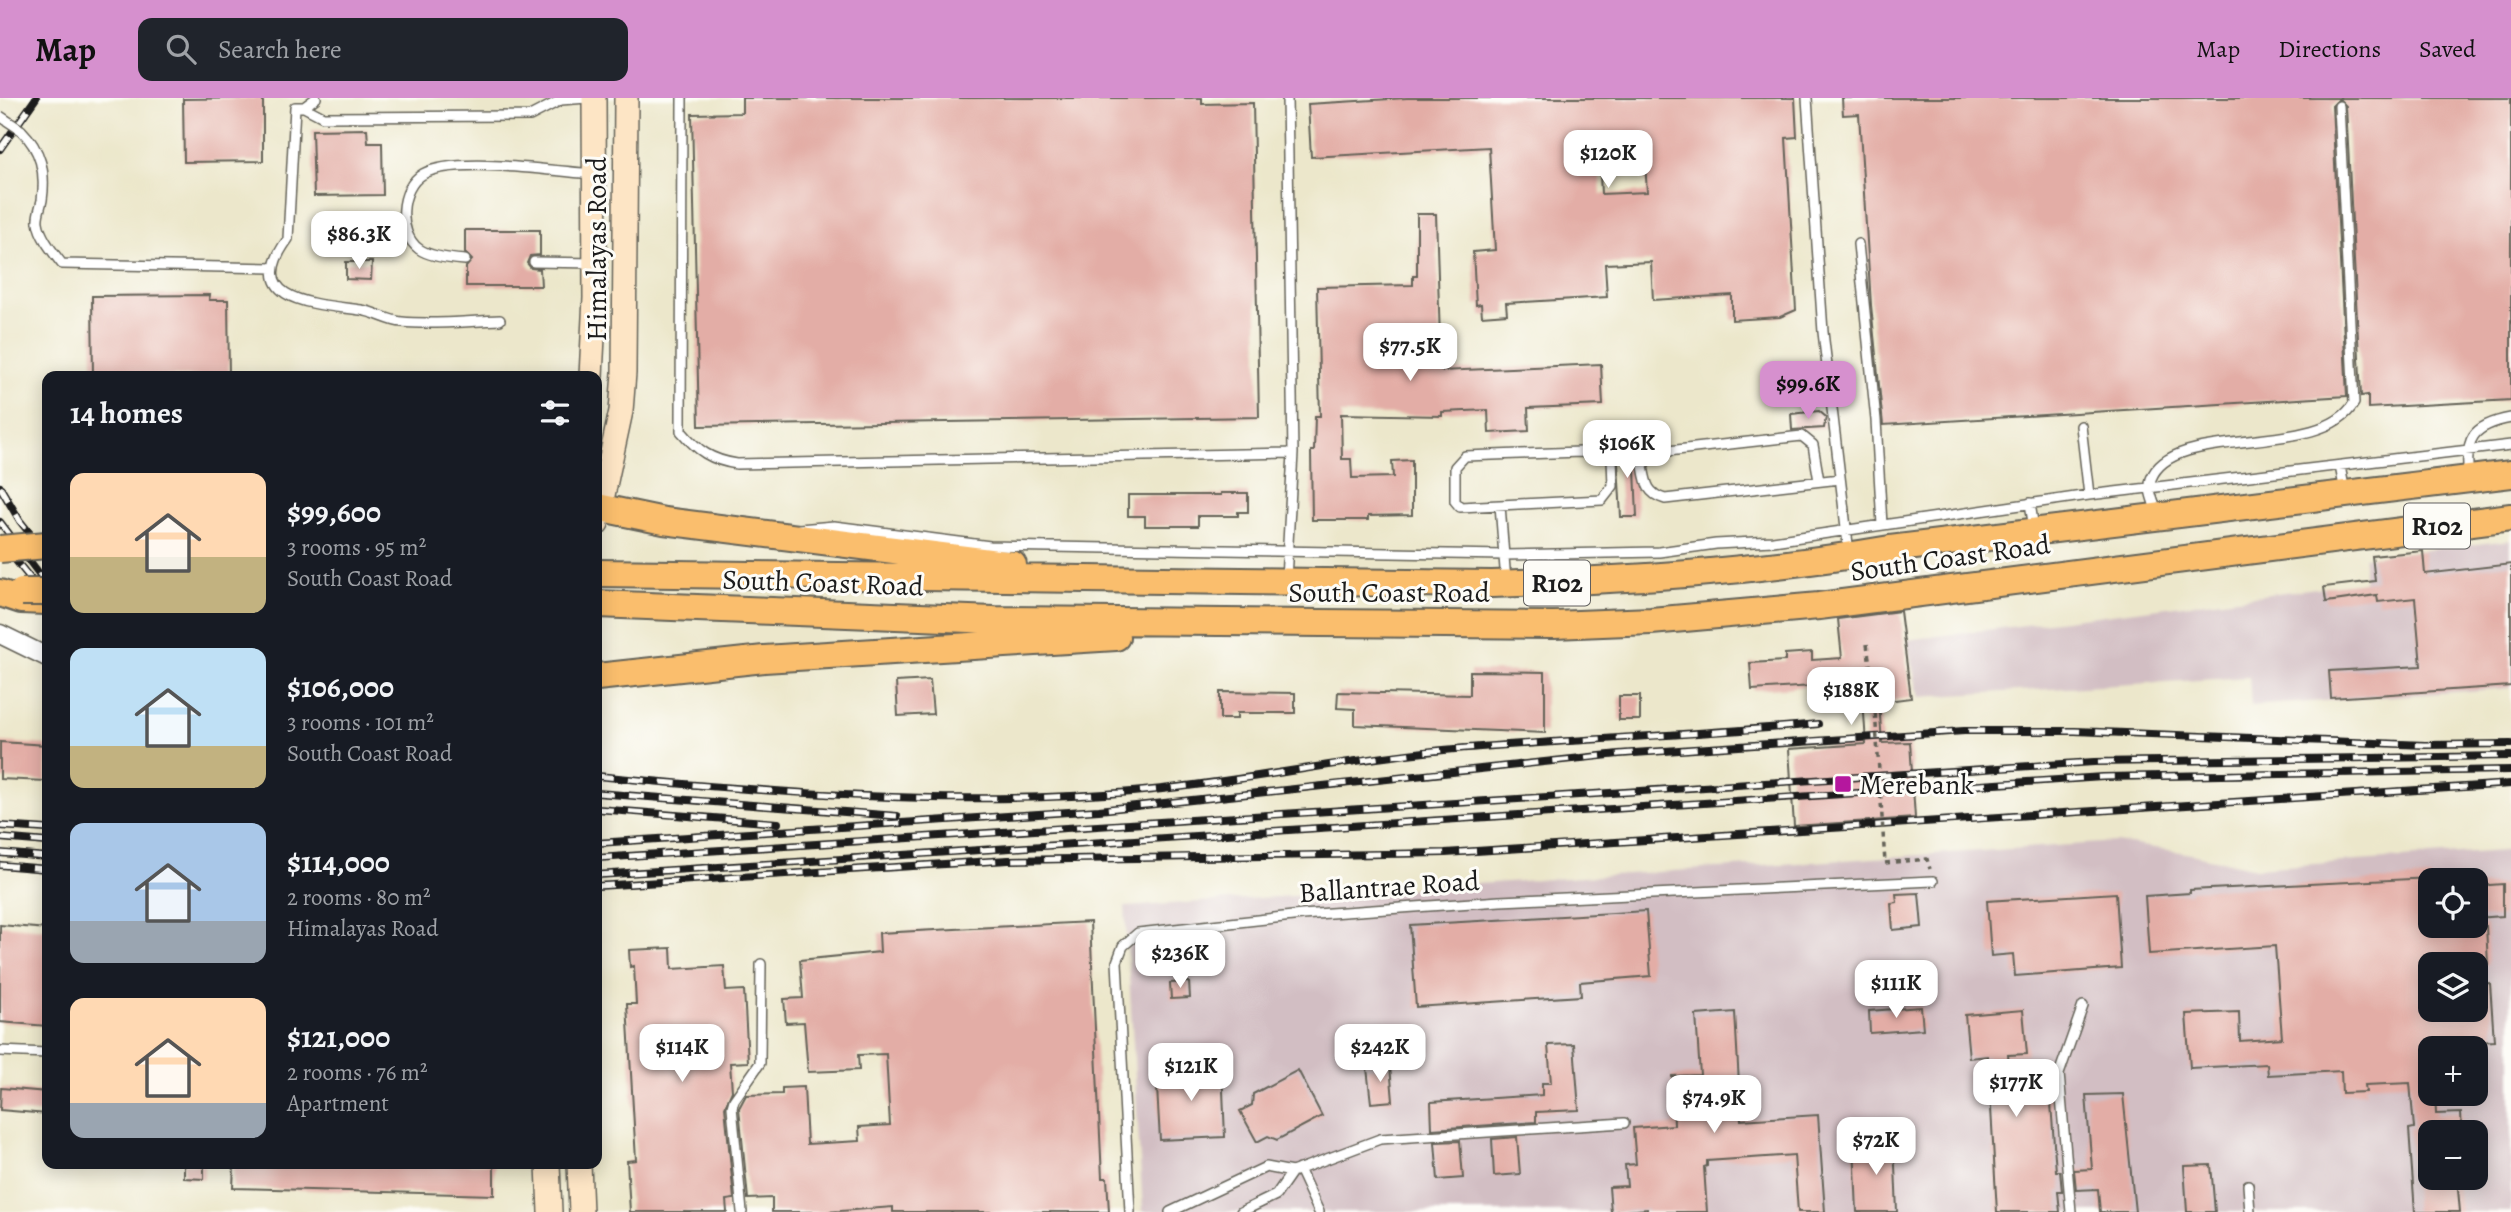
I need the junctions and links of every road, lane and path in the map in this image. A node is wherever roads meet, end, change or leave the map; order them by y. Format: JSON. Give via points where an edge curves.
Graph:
{"nodes":[{"id":1,"x":316,"y":98,"type":"edge"},
{"id":2,"x":587,"y":98,"type":"edge"},
{"id":3,"x":594,"y":98,"type":"edge"},
{"id":4,"x":625,"y":98,"type":"edge"},
{"id":5,"x":682,"y":98,"type":"edge"},
{"id":6,"x":1286,"y":98,"type":"edge"},
{"id":7,"x":1807,"y":98,"type":"edge"},
{"id":8,"x":559,"y":99,"type":"edge"},
{"id":9,"x":2339,"y":106,"type":"dead end"},
{"id":10,"x":304,"y":107,"type":"junction"},
{"id":11,"x":0,"y":116,"type":"edge"},
{"id":12,"x":594,"y":174,"type":"junction"},
{"id":13,"x":1858,"y":244,"type":"dead end"},
{"id":14,"x":466,"y":260,"type":"dead end"},
{"id":15,"x":534,"y":262,"type":"dead end"},
{"id":16,"x":595,"y":263,"type":"junction"},
{"id":17,"x":274,"y":268,"type":"junction"},
{"id":18,"x":500,"y":320,"type":"dead end"},
{"id":19,"x":591,"y":371,"type":"edge"},
{"id":20,"x":2511,"y":418,"type":"edge"},
{"id":21,"x":2081,"y":426,"type":"dead end"},
{"id":22,"x":2511,"y":445,"type":"edge"},
{"id":23,"x":2465,"y":451,"type":"junction"},
{"id":24,"x":1293,"y":453,"type":"junction"},
{"id":25,"x":2340,"y":466,"type":"junction"},
{"id":26,"x":2511,"y":474,"type":"edge"},
{"id":27,"x":1840,"y":479,"type":"junction"},
{"id":28,"x":2469,"y":479,"type":"junction"},
{"id":29,"x":1819,"y":481,"type":"junction"},
{"id":30,"x":2149,"y":488,"type":"junction"},
{"id":31,"x":2353,"y":493,"type":"junction"},
{"id":32,"x":602,"y":495,"type":"edge"},
{"id":33,"x":2089,"y":495,"type":"junction"},
{"id":34,"x":2030,"y":503,"type":"junction"},
{"id":35,"x":1500,"y":505,"type":"junction"},
{"id":36,"x":602,"y":513,"type":"edge"},
{"id":37,"x":2158,"y":516,"type":"junction"},
{"id":38,"x":2511,"y":517,"type":"edge"},
{"id":39,"x":2035,"y":531,"type":"junction"},
{"id":40,"x":773,"y":535,"type":"junction"},
{"id":41,"x":2364,"y":535,"type":"junction"},
{"id":42,"x":1886,"y":537,"type":"junction"},
{"id":43,"x":1848,"y":543,"type":"junction"},
{"id":44,"x":42,"y":545,"type":"edge"},
{"id":45,"x":0,"y":549,"type":"edge"},
{"id":46,"x":1287,"y":553,"type":"junction"},
{"id":47,"x":1504,"y":555,"type":"junction"},
{"id":48,"x":0,"y":562,"type":"edge"},
{"id":49,"x":42,"y":563,"type":"edge"},
{"id":50,"x":602,"y":573,"type":"edge"},
{"id":51,"x":1126,"y":579,"type":"junction"},
{"id":52,"x":1286,"y":581,"type":"junction"},
{"id":53,"x":1378,"y":582,"type":"junction"},
{"id":54,"x":1506,"y":584,"type":"junction"},
{"id":55,"x":18,"y":594,"type":"edge"},
{"id":56,"x":1896,"y":594,"type":"junction"},
{"id":57,"x":42,"y":600,"type":"edge"},
{"id":58,"x":602,"y":604,"type":"edge"},
{"id":59,"x":1164,"y":622,"type":"junction"},
{"id":60,"x":1381,"y":624,"type":"junction"},
{"id":61,"x":0,"y":634,"type":"edge"},
{"id":62,"x":1867,"y":644,"type":"dead end"},
{"id":63,"x":42,"y":655,"type":"edge"},
{"id":64,"x":602,"y":676,"type":"edge"},
{"id":65,"x":1933,"y":881,"type":"joint"},
{"id":66,"x":761,"y":964,"type":"dead end"},
{"id":67,"x":2083,"y":1006,"type":"dead end"},
{"id":68,"x":0,"y":1051,"type":"edge"},
{"id":69,"x":42,"y":1053,"type":"edge"},
{"id":70,"x":1623,"y":1123,"type":"dead end"},
{"id":71,"x":548,"y":1169,"type":"edge"},
{"id":72,"x":579,"y":1169,"type":"edge"},
{"id":73,"x":1295,"y":1171,"type":"junction"},
{"id":74,"x":2248,"y":1185,"type":"dead end"},
{"id":75,"x":550,"y":1212,"type":"edge"},
{"id":76,"x":582,"y":1212,"type":"edge"},
{"id":77,"x":742,"y":1212,"type":"edge"},
{"id":78,"x":1130,"y":1212,"type":"edge"},
{"id":79,"x":1170,"y":1212,"type":"edge"},
{"id":80,"x":1241,"y":1212,"type":"edge"},
{"id":81,"x":1319,"y":1212,"type":"edge"},
{"id":82,"x":2071,"y":1212,"type":"edge"},
{"id":83,"x":2250,"y":1212,"type":"edge"}],
"edges":[{"from":1,"to":10,"type":"lane"},
{"from":2,"to":8,"type":"lane"},
{"from":3,"to":12,"type":"street","name":"Himalayas Road"},
{"from":4,"to":32,"type":"street","name":"Himalayas Road","via":[[624,373],[621,411]]},
{"from":5,"to":24,"type":"lane","via":[[681,431],[715,461]]},
{"from":6,"to":24,"type":"lane"},
{"from":7,"to":27,"type":"lane","via":[[1823,332]]},
{"from":8,"to":10,"type":"lane","via":[[530,116],[323,117]]},
{"from":9,"to":30,"type":"lane","via":[[2354,402],[2344,418],[2331,425],[2252,442],[2189,449],[2155,472]]},
{"from":10,"to":17,"type":"lane","via":[[295,107],[288,239]]},
{"from":11,"to":17,"type":"lane","bridge":true,"via":[[31,140],[41,160],[44,175],[38,221],[62,264]]},
{"from":12,"to":14,"type":"lane","via":[[460,166],[422,175],[404,202],[411,240],[420,250]]},
{"from":12,"to":16,"type":"street","name":"Himalayas Road"},
{"from":13,"to":42,"type":"lane"},
{"from":15,"to":16,"type":"lane"},
{"from":16,"to":19,"type":"street","name":"Himalayas Road"},
{"from":17,"to":18,"type":"lane","via":[[281,290],[296,301],[374,312],[400,322]]},
{"from":20,"to":23,"type":"lane","via":[[2490,422],[2473,436]]},
{"from":21,"to":33,"type":"lane"},
{"from":22,"to":23,"type":"lane"},
{"from":23,"to":25,"type":"lane"},
{"from":23,"to":28,"type":"lane"},
{"from":24,"to":46,"type":"lane"},
{"from":25,"to":30,"type":"lane"},
{"from":25,"to":31,"type":"lane"},
{"from":26,"to":28,"type":"main road","name":"South Coast Road","number":"R102"},
{"from":27,"to":29,"type":"lane"},
{"from":27,"to":43,"type":"lane"},
{"from":28,"to":31,"type":"main road","name":"South Coast Road","number":"R102"},
{"from":29,"to":29,"type":"lane","via":[[1665,499],[1646,486],[1643,466],[1659,452],[1802,436],[1814,445]]},
{"from":30,"to":33,"type":"lane"},
{"from":30,"to":37,"type":"lane"},
{"from":31,"to":37,"type":"main road","name":"South Coast Road","number":"R102"},
{"from":31,"to":41,"type":"main road"},
{"from":33,"to":34,"type":"lane"},
{"from":34,"to":39,"type":"lane"},
{"from":34,"to":42,"type":"lane"},
{"from":35,"to":35,"type":"lane","via":[[1457,504],[1453,478],[1459,460],[1471,455],[1590,452],[1612,458],[1613,486],[1602,500]]},
{"from":35,"to":47,"type":"lane"},
{"from":36,"to":40,"type":"main road"},
{"from":37,"to":39,"type":"main road","name":"South Coast Road","number":"R102"},
{"from":38,"to":41,"type":"main road","name":"South Coast Road","number":"R102"},
{"from":39,"to":42,"type":"main road","name":"South Coast Road","number":"R102"},
{"from":40,"to":46,"type":"lane","via":[[809,526],[835,526],[990,546]]},
{"from":40,"to":51,"type":"main road"},
{"from":41,"to":56,"type":"main road","name":"South Coast Road","number":"R102"},
{"from":42,"to":43,"type":"main road","name":"South Coast Road","number":"R102"},
{"from":42,"to":56,"type":"main road"},
{"from":43,"to":47,"type":"lane"},
{"from":43,"to":54,"type":"main road","name":"South Coast Road","number":"R102","via":[[1675,577]]},
{"from":44,"to":45,"type":"main road","bridge":true},
{"from":46,"to":47,"type":"lane"},
{"from":46,"to":52,"type":"lane"},
{"from":47,"to":54,"type":"lane"},
{"from":48,"to":49,"type":"main road"},
{"from":50,"to":51,"type":"main road","name":"South Coast Road","number":"R102"},
{"from":51,"to":52,"type":"main road","name":"South Coast Road","number":"R102"},
{"from":52,"to":53,"type":"main road","name":"South Coast Road","number":"R102"},
{"from":53,"to":54,"type":"main road","name":"South Coast Road","number":"R102"},
{"from":53,"to":60,"type":"main road"},
{"from":55,"to":57,"type":"main road"},
{"from":56,"to":60,"type":"main road","name":"South Coast Road","number":"R102","via":[[1651,621]]},
{"from":58,"to":59,"type":"main road","name":"South Coast Road","number":"R102"},
{"from":59,"to":60,"type":"main road","name":"South Coast Road","number":"R102"},
{"from":59,"to":64,"type":"main road","via":[[1113,637],[764,659]]},
{"from":61,"to":63,"type":"street"},
{"from":62,"to":65,"type":"path","bridge":true,"via":[[1885,863],[1927,859]]},
{"from":65,"to":78,"type":"lane","name":"Ballantrae Road","via":[[1500,901],[1290,916],[1138,933],[1123,946],[1117,962]]},
{"from":66,"to":77,"type":"lane","via":[[760,1063],[732,1107]]},
{"from":67,"to":82,"type":"lane","via":[[2059,1074]]},
{"from":68,"to":69,"type":"lane"},
{"from":70,"to":73,"type":"lane","via":[[1380,1139]]},
{"from":71,"to":75,"type":"street"},
{"from":72,"to":76,"type":"street"},
{"from":73,"to":79,"type":"lane","via":[[1266,1167]]},
{"from":73,"to":80,"type":"lane","via":[[1276,1195]]},
{"from":73,"to":81,"type":"lane"},
{"from":74,"to":83,"type":"lane"}]}
